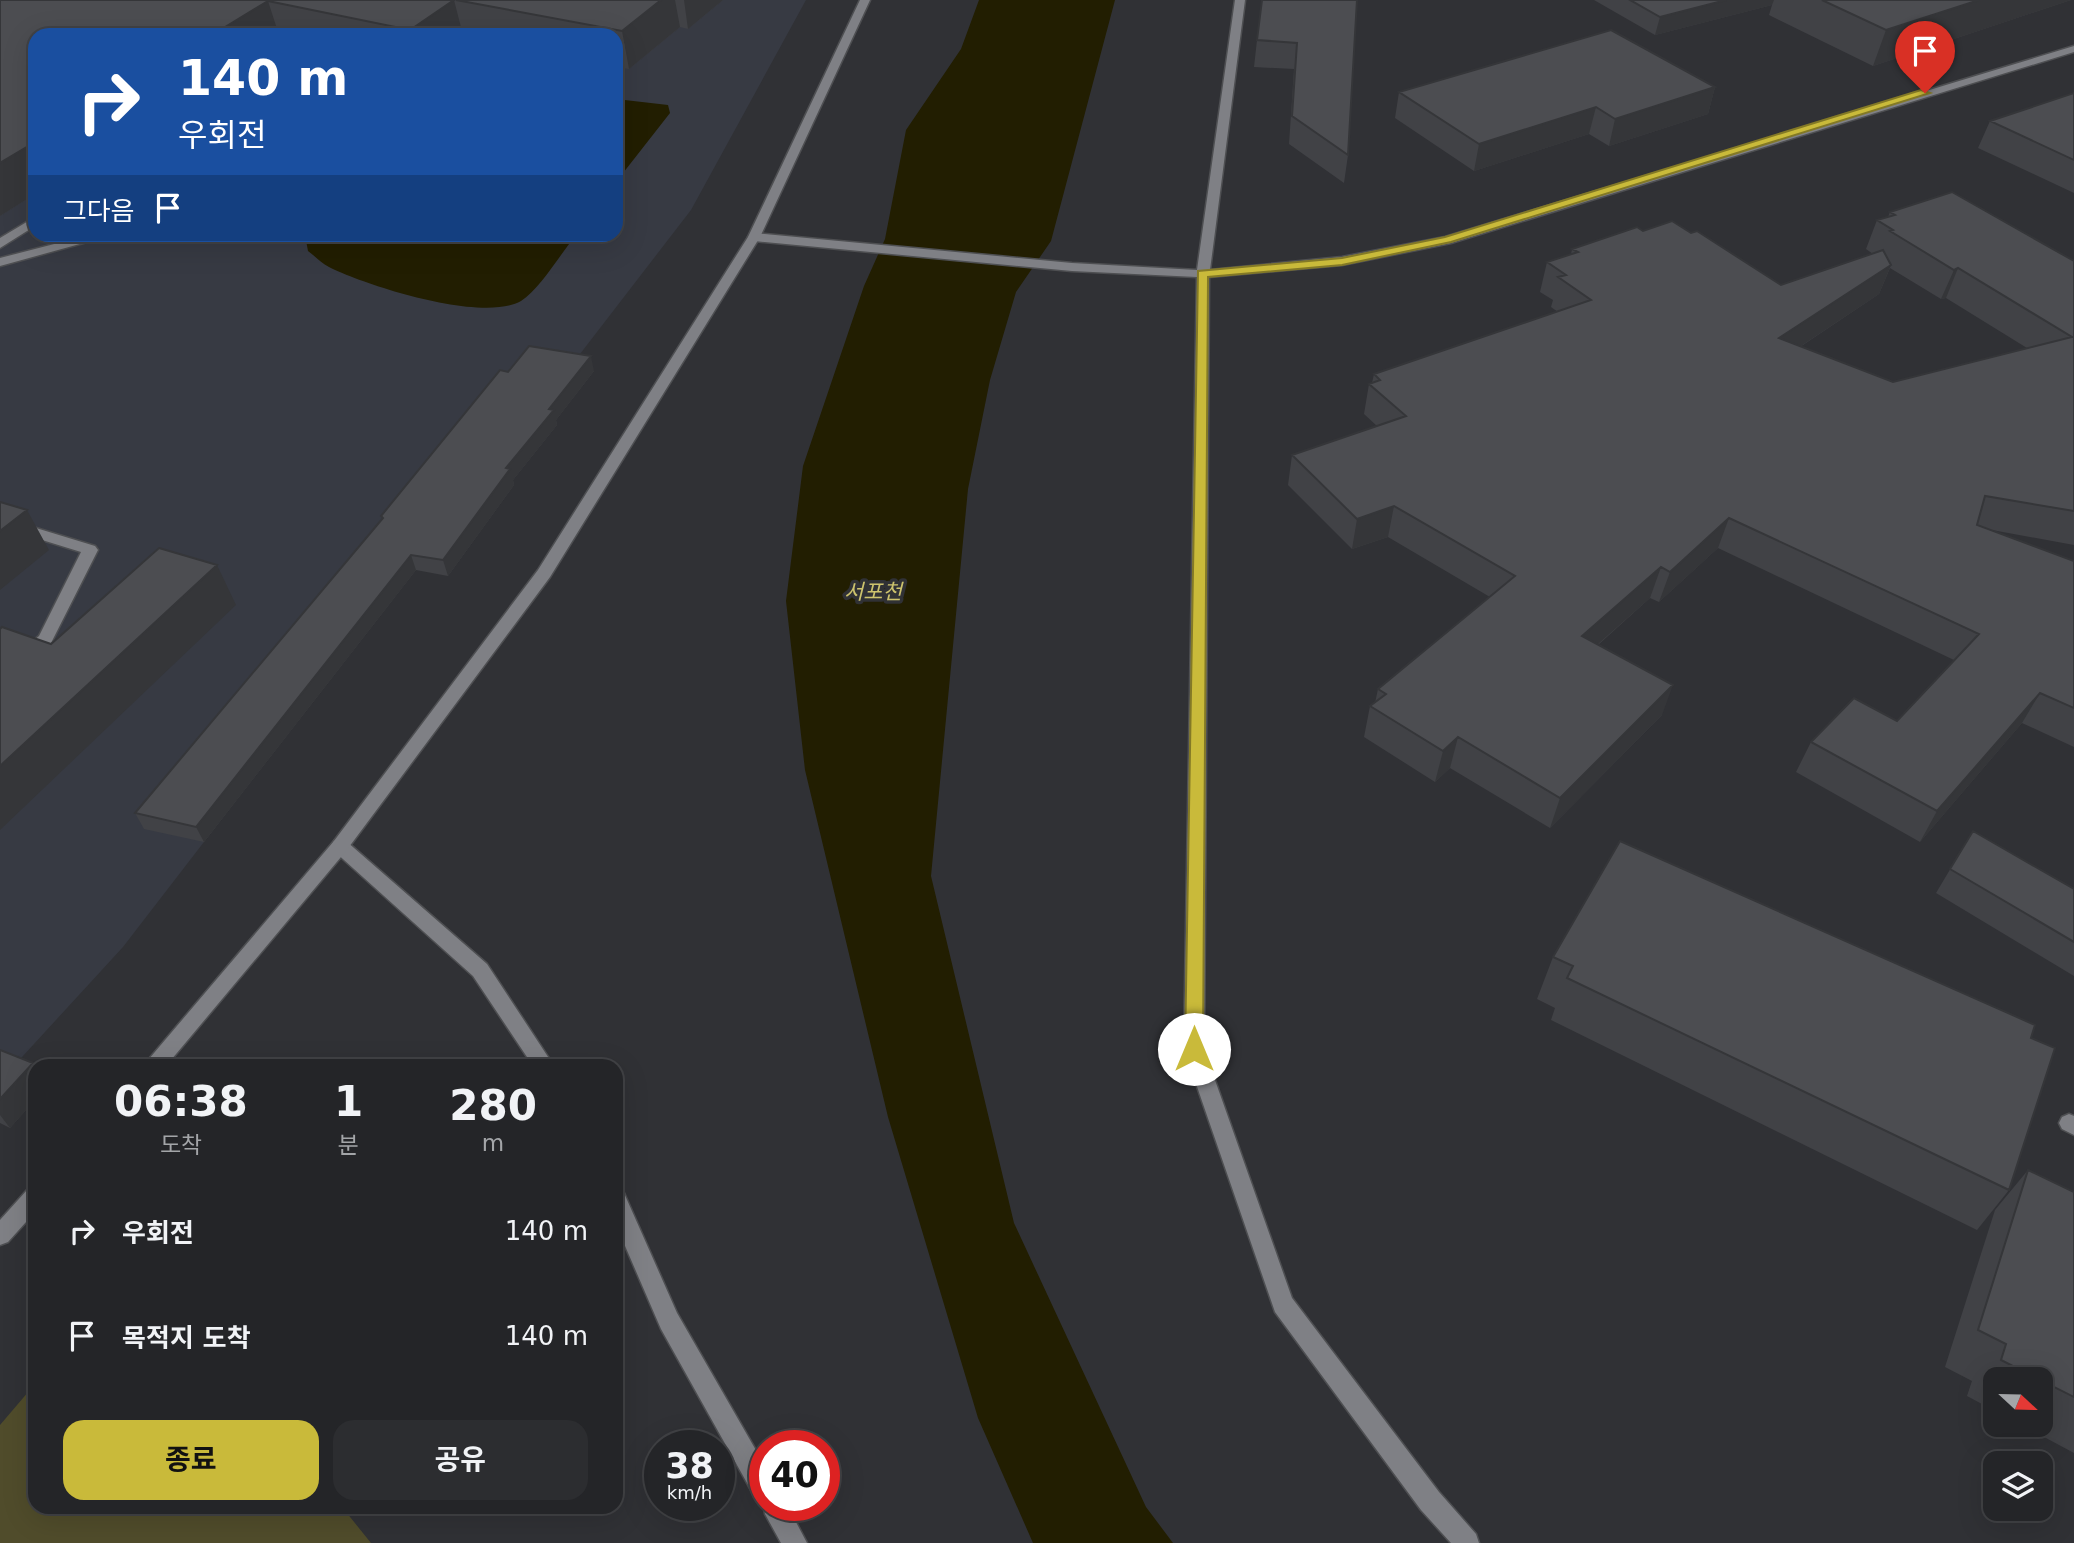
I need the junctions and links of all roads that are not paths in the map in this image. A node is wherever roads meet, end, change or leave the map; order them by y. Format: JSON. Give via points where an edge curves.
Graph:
{"nodes":[{"id":1,"x":866,"y":0,"type":"edge"},
{"id":2,"x":1240,"y":0,"type":"edge"},
{"id":3,"x":2074,"y":49,"type":"edge"},
{"id":4,"x":28,"y":226,"type":"edge"},
{"id":5,"x":754,"y":237,"type":"junction"},
{"id":6,"x":79,"y":242,"type":"edge"},
{"id":7,"x":0,"y":244,"type":"edge"},
{"id":8,"x":0,"y":262,"type":"edge"},
{"id":9,"x":1202,"y":274,"type":"junction"},
{"id":10,"x":0,"y":522,"type":"edge"},
{"id":11,"x":0,"y":677,"type":"edge"},
{"id":12,"x":340,"y":846,"type":"junction"},
{"id":13,"x":159,"y":1059,"type":"edge"},
{"id":14,"x":539,"y":1059,"type":"edge"},
{"id":15,"x":28,"y":1205,"type":"edge"},
{"id":16,"x":623,"y":1216,"type":"edge"},
{"id":17,"x":0,"y":1235,"type":"edge"},
{"id":18,"x":749,"y":1462,"type":"edge"},
{"id":19,"x":783,"y":1521,"type":"edge"},
{"id":20,"x":795,"y":1543,"type":"edge"},
{"id":21,"x":1467,"y":1543,"type":"edge"}],
"edges":[{"from":1,"to":5,"type":"street"},
{"from":2,"to":9,"type":"street"},
{"from":3,"to":9,"type":"street","via":[[1447,240],[1342,261]]},
{"from":4,"to":7,"type":"street"},
{"from":5,"to":9,"type":"street","via":[[1072,267]]},
{"from":5,"to":12,"type":"street","via":[[544,573]]},
{"from":6,"to":8,"type":"street"},
{"from":9,"to":21,"type":"street","via":[[1194,1049],[1283,1304],[1430,1501]]},
{"from":10,"to":11,"type":"street","via":[[90,550],[45,639]]},
{"from":12,"to":13,"type":"street"},
{"from":12,"to":14,"type":"street","via":[[480,970]]},
{"from":15,"to":17,"type":"street"},
{"from":16,"to":18,"type":"street","via":[[669,1321]]},
{"from":19,"to":20,"type":"street"}]}
